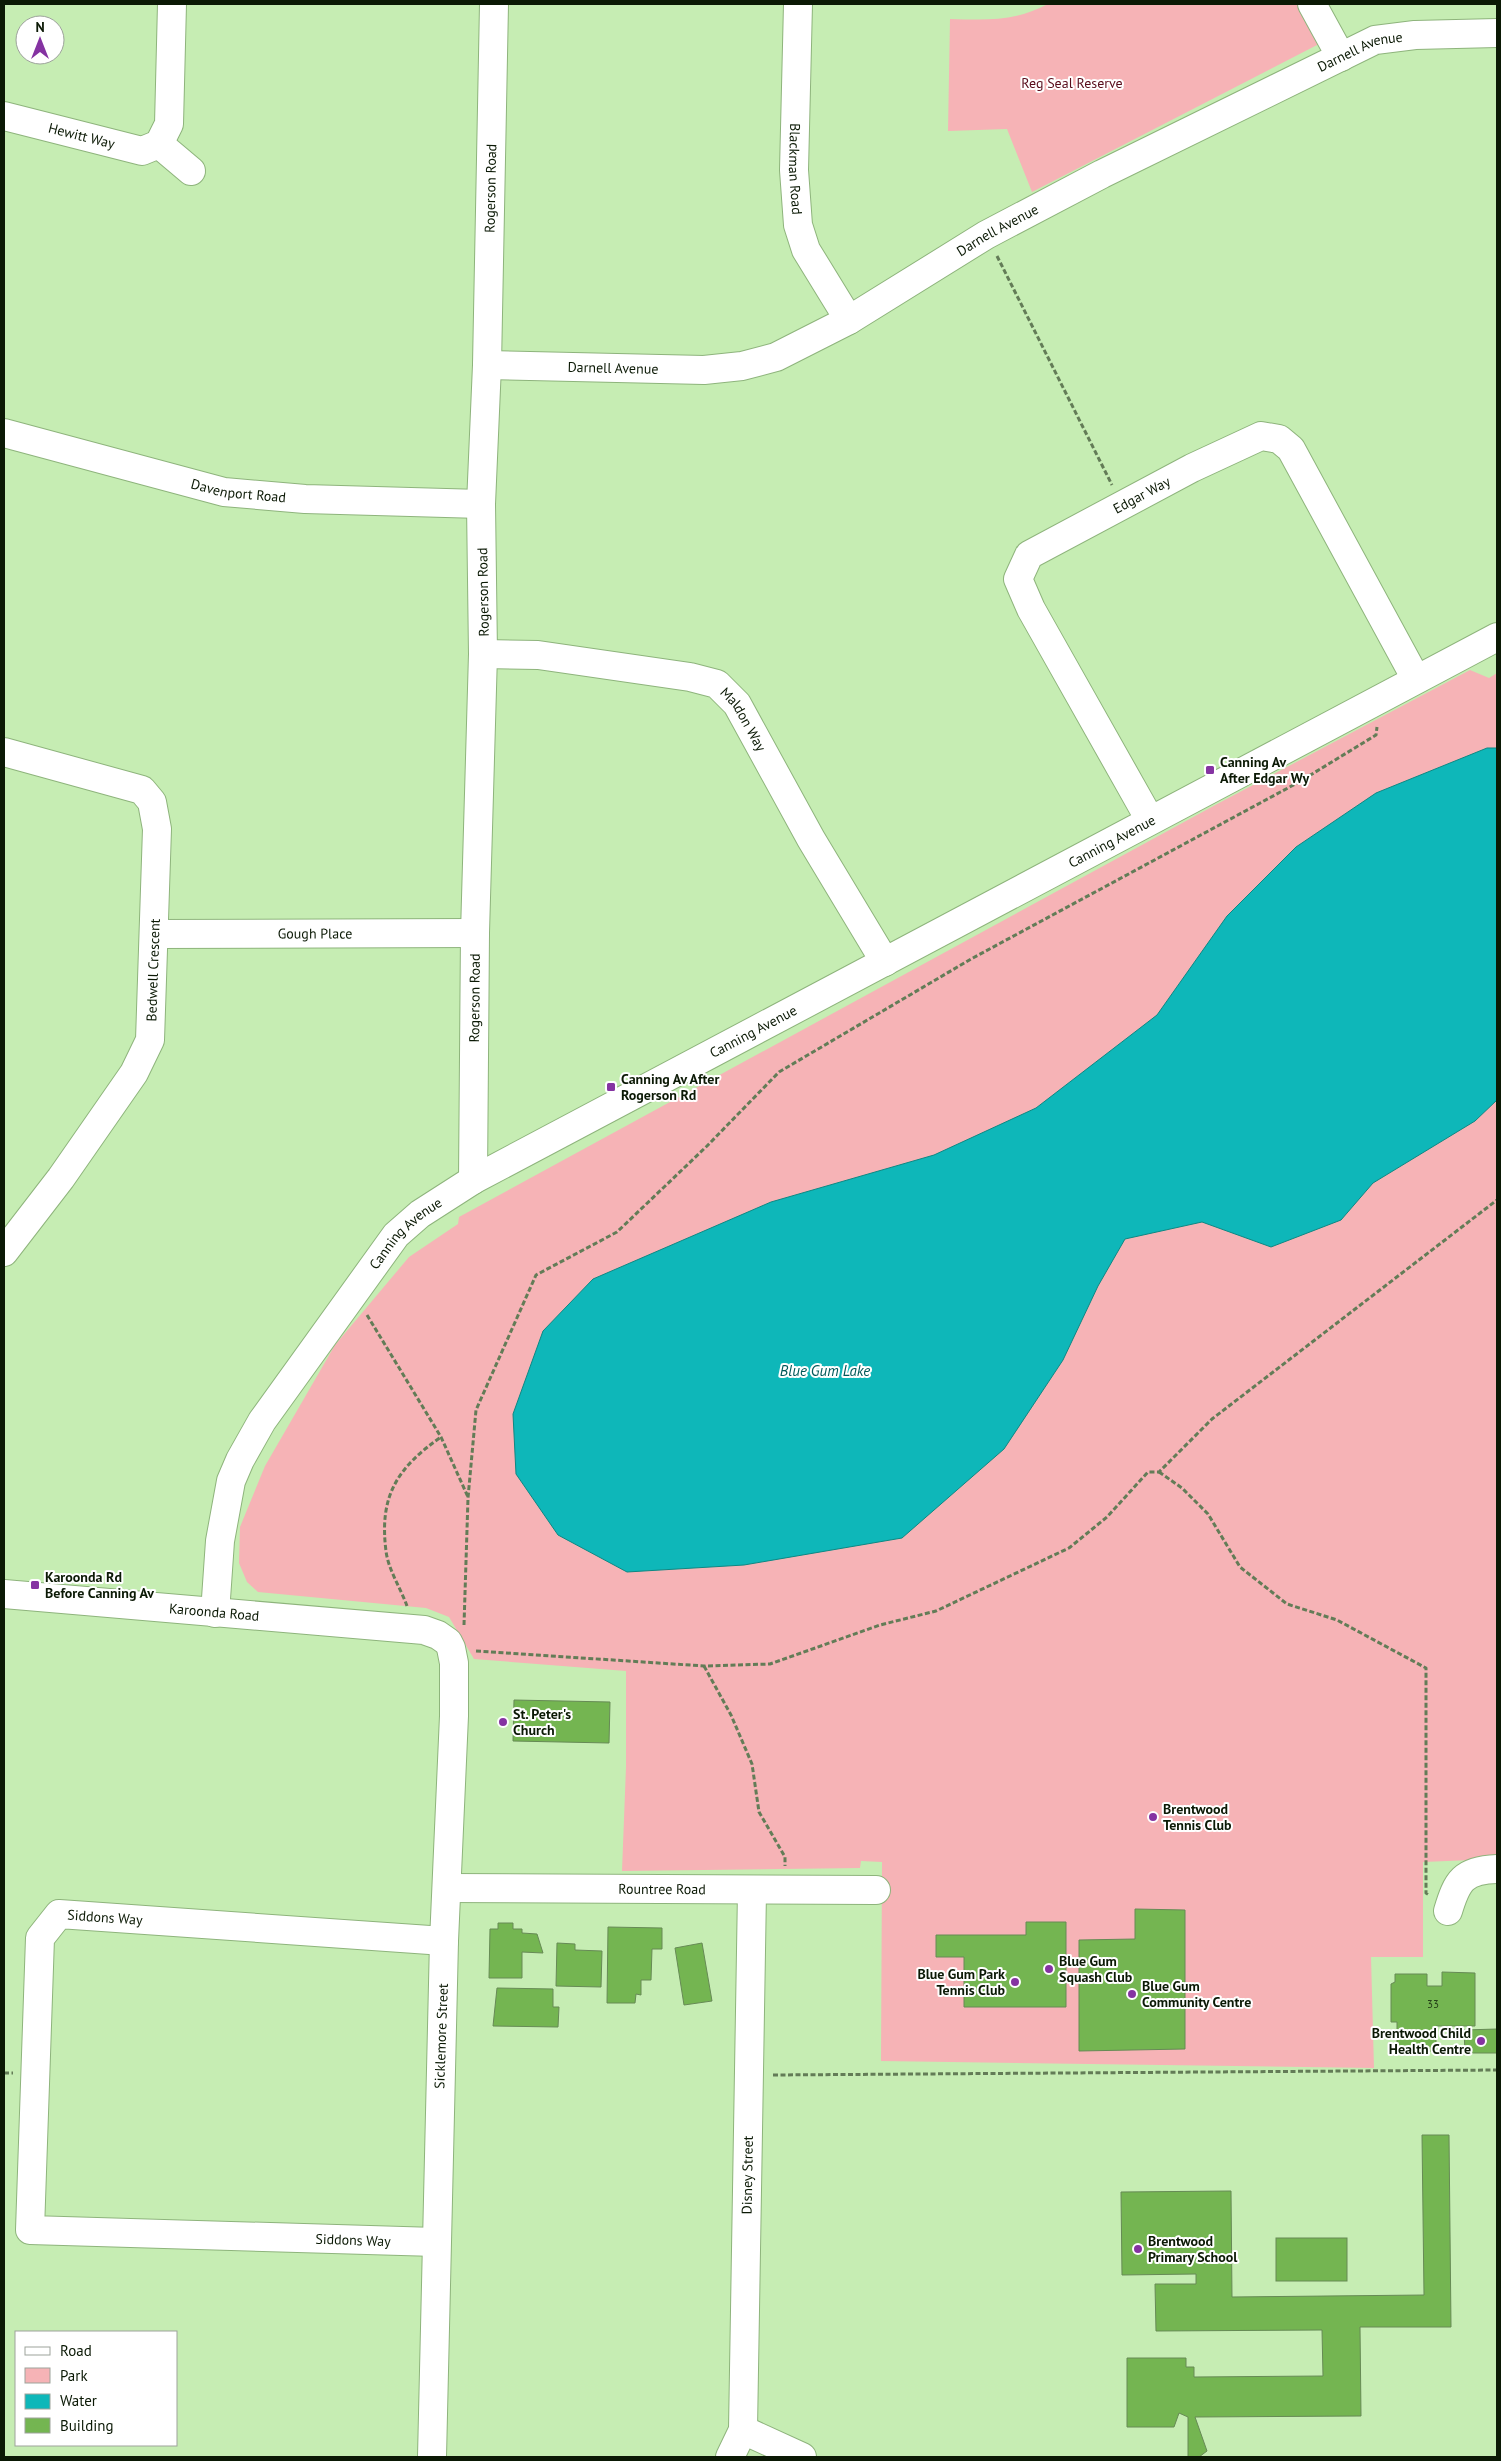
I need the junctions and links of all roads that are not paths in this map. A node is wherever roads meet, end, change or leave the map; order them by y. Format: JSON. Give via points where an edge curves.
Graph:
{"nodes":[{"id":1,"x":172,"y":4,"type":"edge"},
{"id":2,"x":494,"y":4,"type":"edge"},
{"id":3,"x":798,"y":4,"type":"edge"},
{"id":4,"x":1312,"y":4,"type":"edge"},
{"id":5,"x":1497,"y":33,"type":"edge"},
{"id":6,"x":1340,"y":57,"type":"junction"},
{"id":7,"x":4,"y":116,"type":"edge"},
{"id":8,"x":159,"y":144,"type":"junction"},
{"id":9,"x":191,"y":171,"type":"dead end"},
{"id":10,"x":849,"y":320,"type":"junction"},
{"id":11,"x":488,"y":365,"type":"junction"},
{"id":12,"x":4,"y":433,"type":"edge"},
{"id":13,"x":481,"y":504,"type":"junction"},
{"id":14,"x":1497,"y":637,"type":"edge"},
{"id":15,"x":483,"y":654,"type":"junction"},
{"id":16,"x":1416,"y":679,"type":"junction"},
{"id":17,"x":4,"y":752,"type":"edge"},
{"id":18,"x":1150,"y":820,"type":"junction"},
{"id":19,"x":475,"y":933,"type":"junction"},
{"id":20,"x":155,"y":934,"type":"junction"},
{"id":21,"x":885,"y":962,"type":"junction"},
{"id":22,"x":473,"y":1180,"type":"junction"},
{"id":23,"x":4,"y":1252,"type":"edge"},
{"id":24,"x":4,"y":1594,"type":"edge"},
{"id":25,"x":215,"y":1613,"type":"junction"},
{"id":26,"x":418,"y":1623,"type":"joint"},
{"id":27,"x":1497,"y":1869,"type":"edge"},
{"id":28,"x":1464,"y":1877,"type":"junction"},
{"id":29,"x":1497,"y":1886,"type":"edge"},
{"id":30,"x":447,"y":1888,"type":"junction"},
{"id":31,"x":876,"y":1890,"type":"dead end"},
{"id":32,"x":752,"y":1891,"type":"junction"},
{"id":33,"x":1448,"y":1911,"type":"road end"},
{"id":34,"x":444,"y":1941,"type":"junction"},
{"id":35,"x":436,"y":2242,"type":"junction"},
{"id":36,"x":743,"y":2430,"type":"junction"},
{"id":37,"x":432,"y":2457,"type":"edge"},
{"id":38,"x":730,"y":2457,"type":"edge"},
{"id":39,"x":802,"y":2457,"type":"edge"}],
"edges":[{"from":1,"to":8,"type":"street","via":[[169,124]]},
{"from":2,"to":11,"type":"street","name":"Rogerson Road"},
{"from":3,"to":10,"type":"street","name":"Blackman Road","via":[[794,170],[798,225],[806,250]]},
{"from":4,"to":6,"type":"street"},
{"from":5,"to":6,"type":"street","name":"Darnell Avenue","via":[[1415,34],[1376,40]]},
{"from":6,"to":10,"type":"street","name":"Darnell Avenue","via":[[986,235]]},
{"from":7,"to":8,"type":"street","name":"Hewitt Way","via":[[142,151]]},
{"from":8,"to":9,"type":"street"},
{"from":10,"to":11,"type":"street","name":"Darnell Avenue","via":[[776,357],[742,366],[704,370]]},
{"from":11,"to":13,"type":"street","name":"Rogerson Road"},
{"from":12,"to":13,"type":"street","name":"Davenport Road","via":[[224,492],[305,499]]},
{"from":13,"to":15,"type":"street","name":"Rogerson Road"},
{"from":14,"to":16,"type":"street","name":"Canning Avenue"},
{"from":15,"to":19,"type":"street","name":"Rogerson Road"},
{"from":15,"to":21,"type":"street","name":"Maldon Way","via":[[538,655],[690,677],[717,684],[737,704],[811,839]]},
{"from":16,"to":18,"type":"street","name":"Canning Avenue"},
{"from":16,"to":18,"type":"street","name":"Edgar Way","via":[[1291,449],[1279,439],[1261,436],[1192,468],[1029,555],[1018,579],[1031,609]]},
{"from":17,"to":20,"type":"street","name":"Bedwell Crescent","via":[[142,790],[152,802],[156,830]]},
{"from":18,"to":21,"type":"street","name":"Canning Avenue"},
{"from":19,"to":20,"type":"street","name":"Gough Place"},
{"from":19,"to":22,"type":"street","name":"Rogerson Road"},
{"from":20,"to":23,"type":"street","name":"Bedwell Crescent","via":[[150,1040],[134,1072],[61,1178]]},
{"from":21,"to":22,"type":"street","name":"Canning Avenue"},
{"from":22,"to":25,"type":"street","name":"Canning Avenue","via":[[420,1214],[396,1235],[262,1421],[231,1481],[220,1541]]},
{"from":24,"to":25,"type":"street","name":"Karoonda Road"},
{"from":25,"to":26,"type":"street","name":"Karoonda Road"},
{"from":26,"to":30,"type":"street","name":"Sicklemore Street","via":[[448,1642],[454,1663]]},
{"from":27,"to":28,"type":"street","via":[[1479,1870]]},
{"from":28,"to":29,"type":"street","via":[[1476,1886]]},
{"from":28,"to":33,"type":"street","via":[[1455,1886]]},
{"from":30,"to":32,"type":"street","name":"Rountree Road"},
{"from":30,"to":34,"type":"street","name":"Sicklemore Street"},
{"from":31,"to":32,"type":"street","name":"Rountree Road"},
{"from":32,"to":36,"type":"street","name":"Disney Street"},
{"from":34,"to":35,"type":"street","name":"Sicklemore Street"},
{"from":34,"to":35,"type":"street","name":"Siddons Way","via":[[59,1914],[40,1938],[25,2238]]},
{"from":35,"to":37,"type":"street","name":"Sicklemore Street"},
{"from":36,"to":38,"type":"street","name":"Disney Street"},
{"from":36,"to":39,"type":"street"}]}
